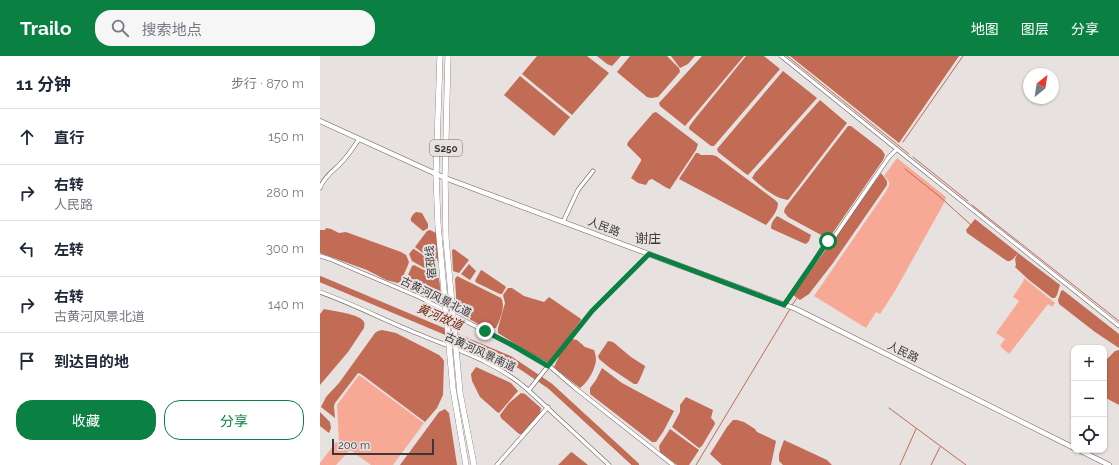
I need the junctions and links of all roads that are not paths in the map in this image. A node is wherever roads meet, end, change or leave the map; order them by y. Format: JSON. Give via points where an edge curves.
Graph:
{"nodes":[{"id":1,"x":440,"y":56,"type":"edge"},
{"id":2,"x":448,"y":56,"type":"edge"},
{"id":3,"x":781,"y":56,"type":"edge"},
{"id":4,"x":320,"y":121,"type":"edge"},
{"id":5,"x":359,"y":138,"type":"junction"},
{"id":6,"x":897,"y":149,"type":"junction"},
{"id":7,"x":593,"y":171,"type":"dead end"},
{"id":8,"x":436,"y":174,"type":"junction"},
{"id":9,"x":445,"y":178,"type":"junction"},
{"id":10,"x":320,"y":186,"type":"edge"},
{"id":11,"x":563,"y":222,"type":"junction"},
{"id":12,"x":649,"y":254,"type":"junction"},
{"id":13,"x":320,"y":256,"type":"edge"},
{"id":14,"x":320,"y":292,"type":"edge"},
{"id":15,"x":789,"y":306,"type":"junction"},
{"id":16,"x":1119,"y":326,"type":"edge"},
{"id":17,"x":548,"y":367,"type":"junction"},
{"id":18,"x":530,"y":389,"type":"junction"},
{"id":19,"x":548,"y":408,"type":"junction"},
{"id":20,"x":1071,"y":447,"type":"edge"},
{"id":21,"x":1085,"y":453,"type":"edge"},
{"id":22,"x":466,"y":465,"type":"edge"},
{"id":23,"x":474,"y":465,"type":"edge"},
{"id":24,"x":497,"y":465,"type":"edge"},
{"id":25,"x":609,"y":465,"type":"edge"},
{"id":26,"x":673,"y":465,"type":"edge"},
{"id":27,"x":1109,"y":465,"type":"edge"}],
"edges":[{"from":1,"to":8,"type":"main road","name":"宿邳线","number":"S250"},
{"from":2,"to":9,"type":"main road","name":"宿邳线","number":"S250"},
{"from":3,"to":6,"type":"street"},
{"from":4,"to":5,"type":"street","name":"人民路"},
{"from":5,"to":8,"type":"street","name":"人民路"},
{"from":5,"to":10,"type":"street"},
{"from":6,"to":15,"type":"street","via":[[834,237],[826,242]]},
{"from":6,"to":16,"type":"street"},
{"from":7,"to":11,"type":"street","via":[[578,190]]},
{"from":8,"to":9,"type":"street","name":"人民路"},
{"from":8,"to":22,"type":"main road","name":"宿邳线","number":"S250","bridge":true,"via":[[452,389]]},
{"from":9,"to":11,"type":"street","name":"人民路"},
{"from":9,"to":23,"type":"main road","name":"宿邳线","number":"S250","bridge":true,"via":[[446,239],[460,393]]},
{"from":11,"to":12,"type":"street","name":"人民路"},
{"from":12,"to":15,"type":"street","name":"人民路"},
{"from":12,"to":17,"type":"street","via":[[592,311]]},
{"from":13,"to":17,"type":"street","name":"古黄河风景北道","via":[[419,297],[512,345]]},
{"from":14,"to":18,"type":"street","name":"古黄河风景南道","via":[[477,358],[516,378]]},
{"from":15,"to":20,"type":"street","name":"人民路"},
{"from":17,"to":18,"type":"street"},
{"from":17,"to":26,"type":"street","name":"古黄河风景北道"},
{"from":18,"to":19,"type":"street","name":"古黄河风景南道"},
{"from":19,"to":24,"type":"street"},
{"from":19,"to":25,"type":"street","name":"古黄河风景南道"},
{"from":21,"to":27,"type":"street"}]}
